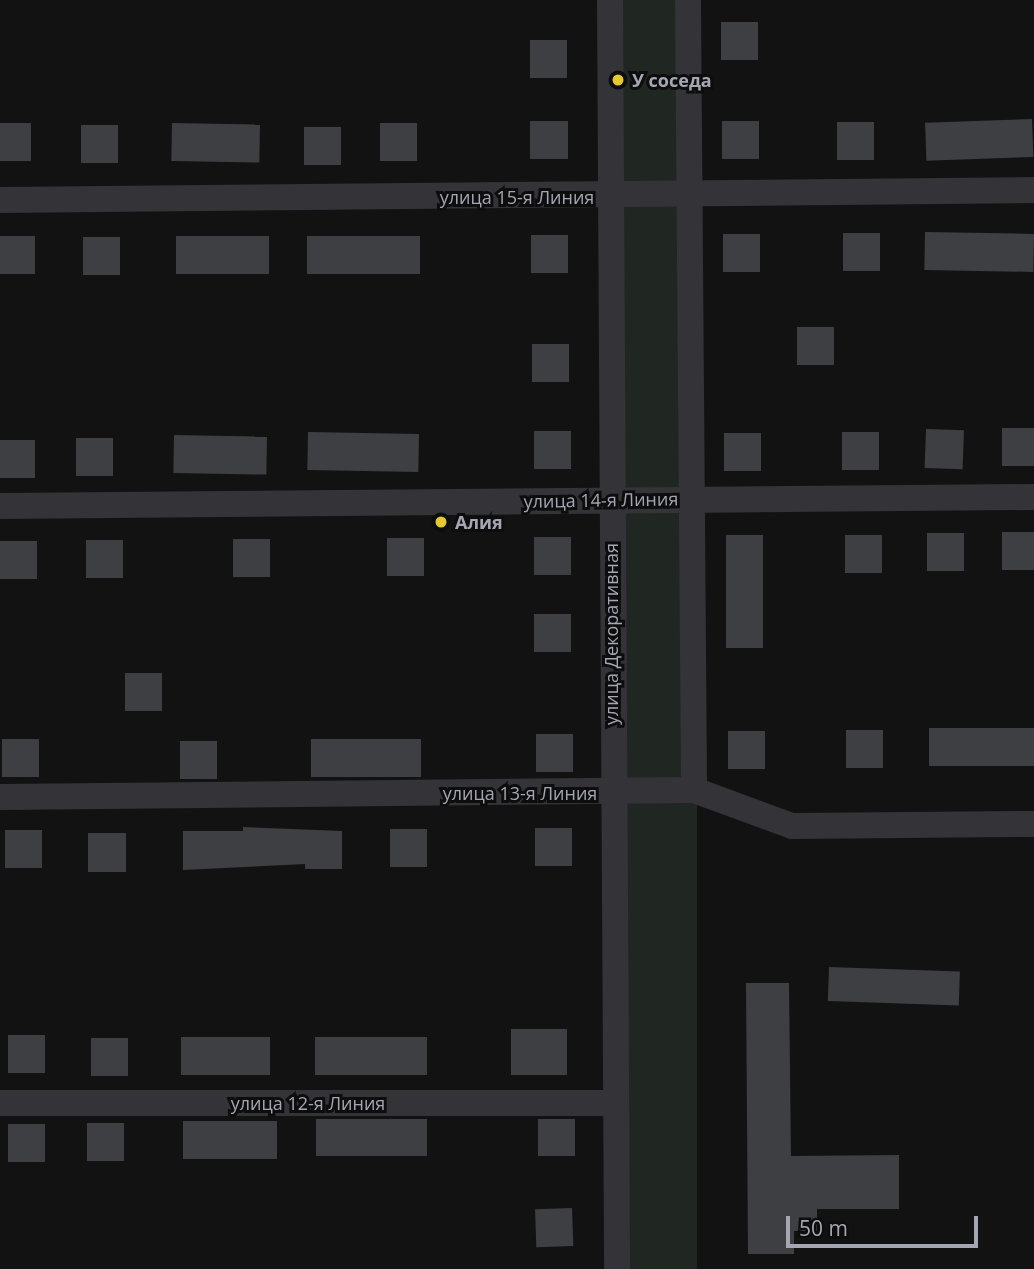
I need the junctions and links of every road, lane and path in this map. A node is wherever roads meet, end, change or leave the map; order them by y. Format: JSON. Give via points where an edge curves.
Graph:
{"nodes":[{"id":1,"x":610,"y":0,"type":"edge"},
{"id":2,"x":688,"y":0,"type":"edge"},
{"id":3,"x":1034,"y":190,"type":"edge"},
{"id":4,"x":689,"y":195,"type":"junction"},
{"id":5,"x":608,"y":197,"type":"junction"},
{"id":6,"x":0,"y":200,"type":"edge"},
{"id":7,"x":1034,"y":497,"type":"edge"},
{"id":8,"x":692,"y":499,"type":"junction"},
{"id":9,"x":610,"y":501,"type":"junction"},
{"id":10,"x":0,"y":506,"type":"edge"},
{"id":11,"x":694,"y":790,"type":"junction"},
{"id":12,"x":613,"y":792,"type":"junction"},
{"id":13,"x":0,"y":797,"type":"edge"},
{"id":14,"x":1034,"y":824,"type":"edge"},
{"id":15,"x":0,"y":1103,"type":"edge"},
{"id":16,"x":615,"y":1103,"type":"junction"},
{"id":17,"x":617,"y":1269,"type":"edge"}],
"edges":[{"from":1,"to":5,"type":"street","name":"улица Декоративная"},
{"from":2,"to":4,"type":"street"},
{"from":3,"to":4,"type":"street","name":"улица 15-я Линия"},
{"from":4,"to":5,"type":"street","name":"улица 15-я Линия"},
{"from":4,"to":8,"type":"street"},
{"from":5,"to":6,"type":"street","name":"улица 15-я Линия"},
{"from":5,"to":9,"type":"street","name":"улица Декоративная"},
{"from":7,"to":8,"type":"street","name":"улица 14-я Линия"},
{"from":8,"to":9,"type":"street","name":"улица 14-я Линия"},
{"from":8,"to":11,"type":"street"},
{"from":9,"to":10,"type":"street","name":"улица 14-я Линия"},
{"from":9,"to":12,"type":"street","name":"улица Декоративная"},
{"from":11,"to":12,"type":"street","name":"улица 13-я Линия"},
{"from":11,"to":14,"type":"street","name":"улица 13-я Линия","via":[[792,826]]},
{"from":12,"to":13,"type":"street","name":"улица 13-я Линия"},
{"from":12,"to":16,"type":"street","name":"улица Декоративная"},
{"from":15,"to":16,"type":"street","name":"улица 12-я Линия"},
{"from":16,"to":17,"type":"street","name":"улица Декоративная"}]}
